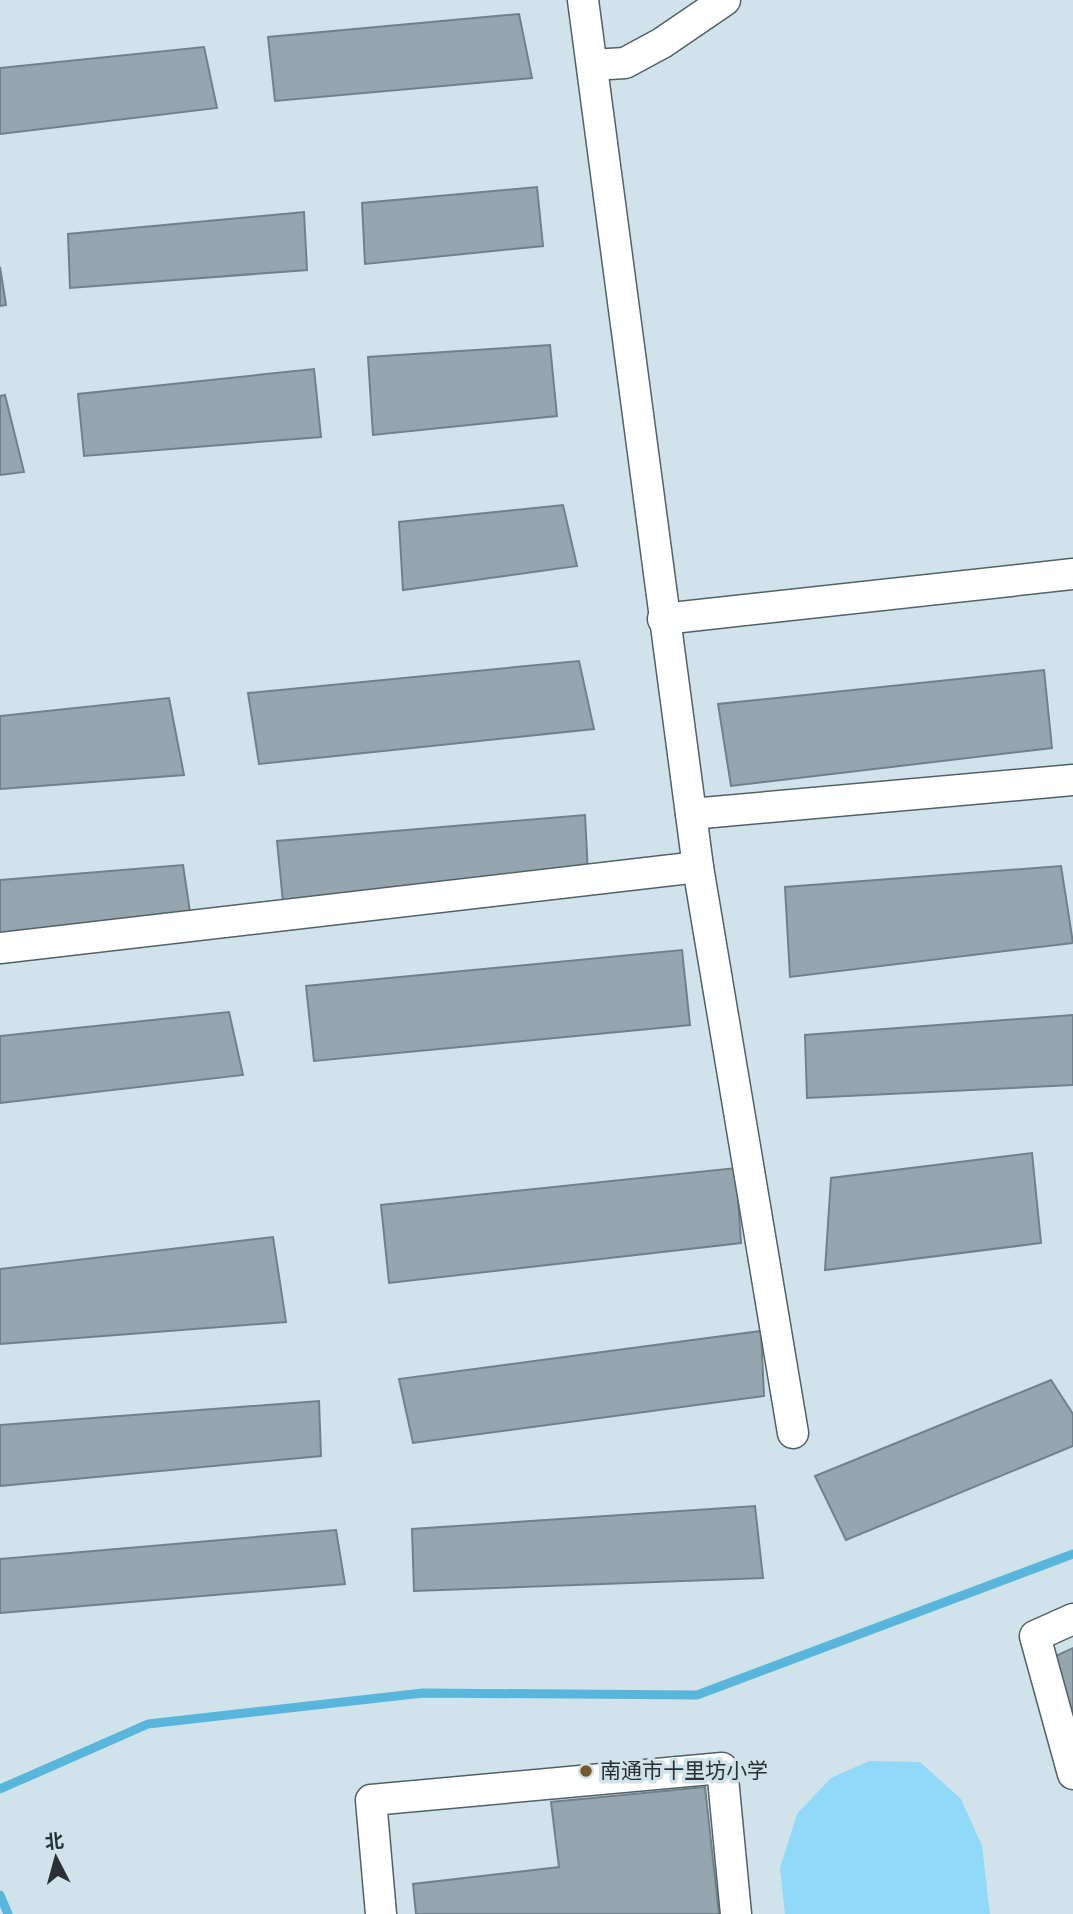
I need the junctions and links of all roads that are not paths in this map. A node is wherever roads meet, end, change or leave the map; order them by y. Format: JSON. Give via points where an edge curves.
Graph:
{"nodes":[{"id":1,"x":583,"y":0,"type":"edge"},
{"id":2,"x":725,"y":0,"type":"edge"},
{"id":3,"x":592,"y":65,"type":"junction"},
{"id":4,"x":1073,"y":575,"type":"edge"},
{"id":5,"x":663,"y":619,"type":"junction"},
{"id":6,"x":1073,"y":780,"type":"edge"},
{"id":7,"x":691,"y":814,"type":"junction"},
{"id":8,"x":698,"y":867,"type":"junction"},
{"id":9,"x":0,"y":948,"type":"edge"},
{"id":10,"x":793,"y":1433,"type":"dead end"},
{"id":11,"x":1073,"y":1619,"type":"edge"},
{"id":12,"x":1071,"y":1760,"type":"edge"},
{"id":13,"x":381,"y":1914,"type":"edge"},
{"id":14,"x":736,"y":1914,"type":"edge"}],
"edges":[{"from":1,"to":3,"type":"street"},
{"from":2,"to":3,"type":"street","via":[[625,63]]},
{"from":3,"to":5,"type":"street"},
{"from":4,"to":5,"type":"street"},
{"from":5,"to":7,"type":"street"},
{"from":6,"to":7,"type":"street"},
{"from":7,"to":8,"type":"street"},
{"from":8,"to":9,"type":"street"},
{"from":8,"to":10,"type":"street"},
{"from":11,"to":12,"type":"street","via":[[1035,1636]]},
{"from":13,"to":14,"type":"street","via":[[371,1801],[722,1768]]}]}
